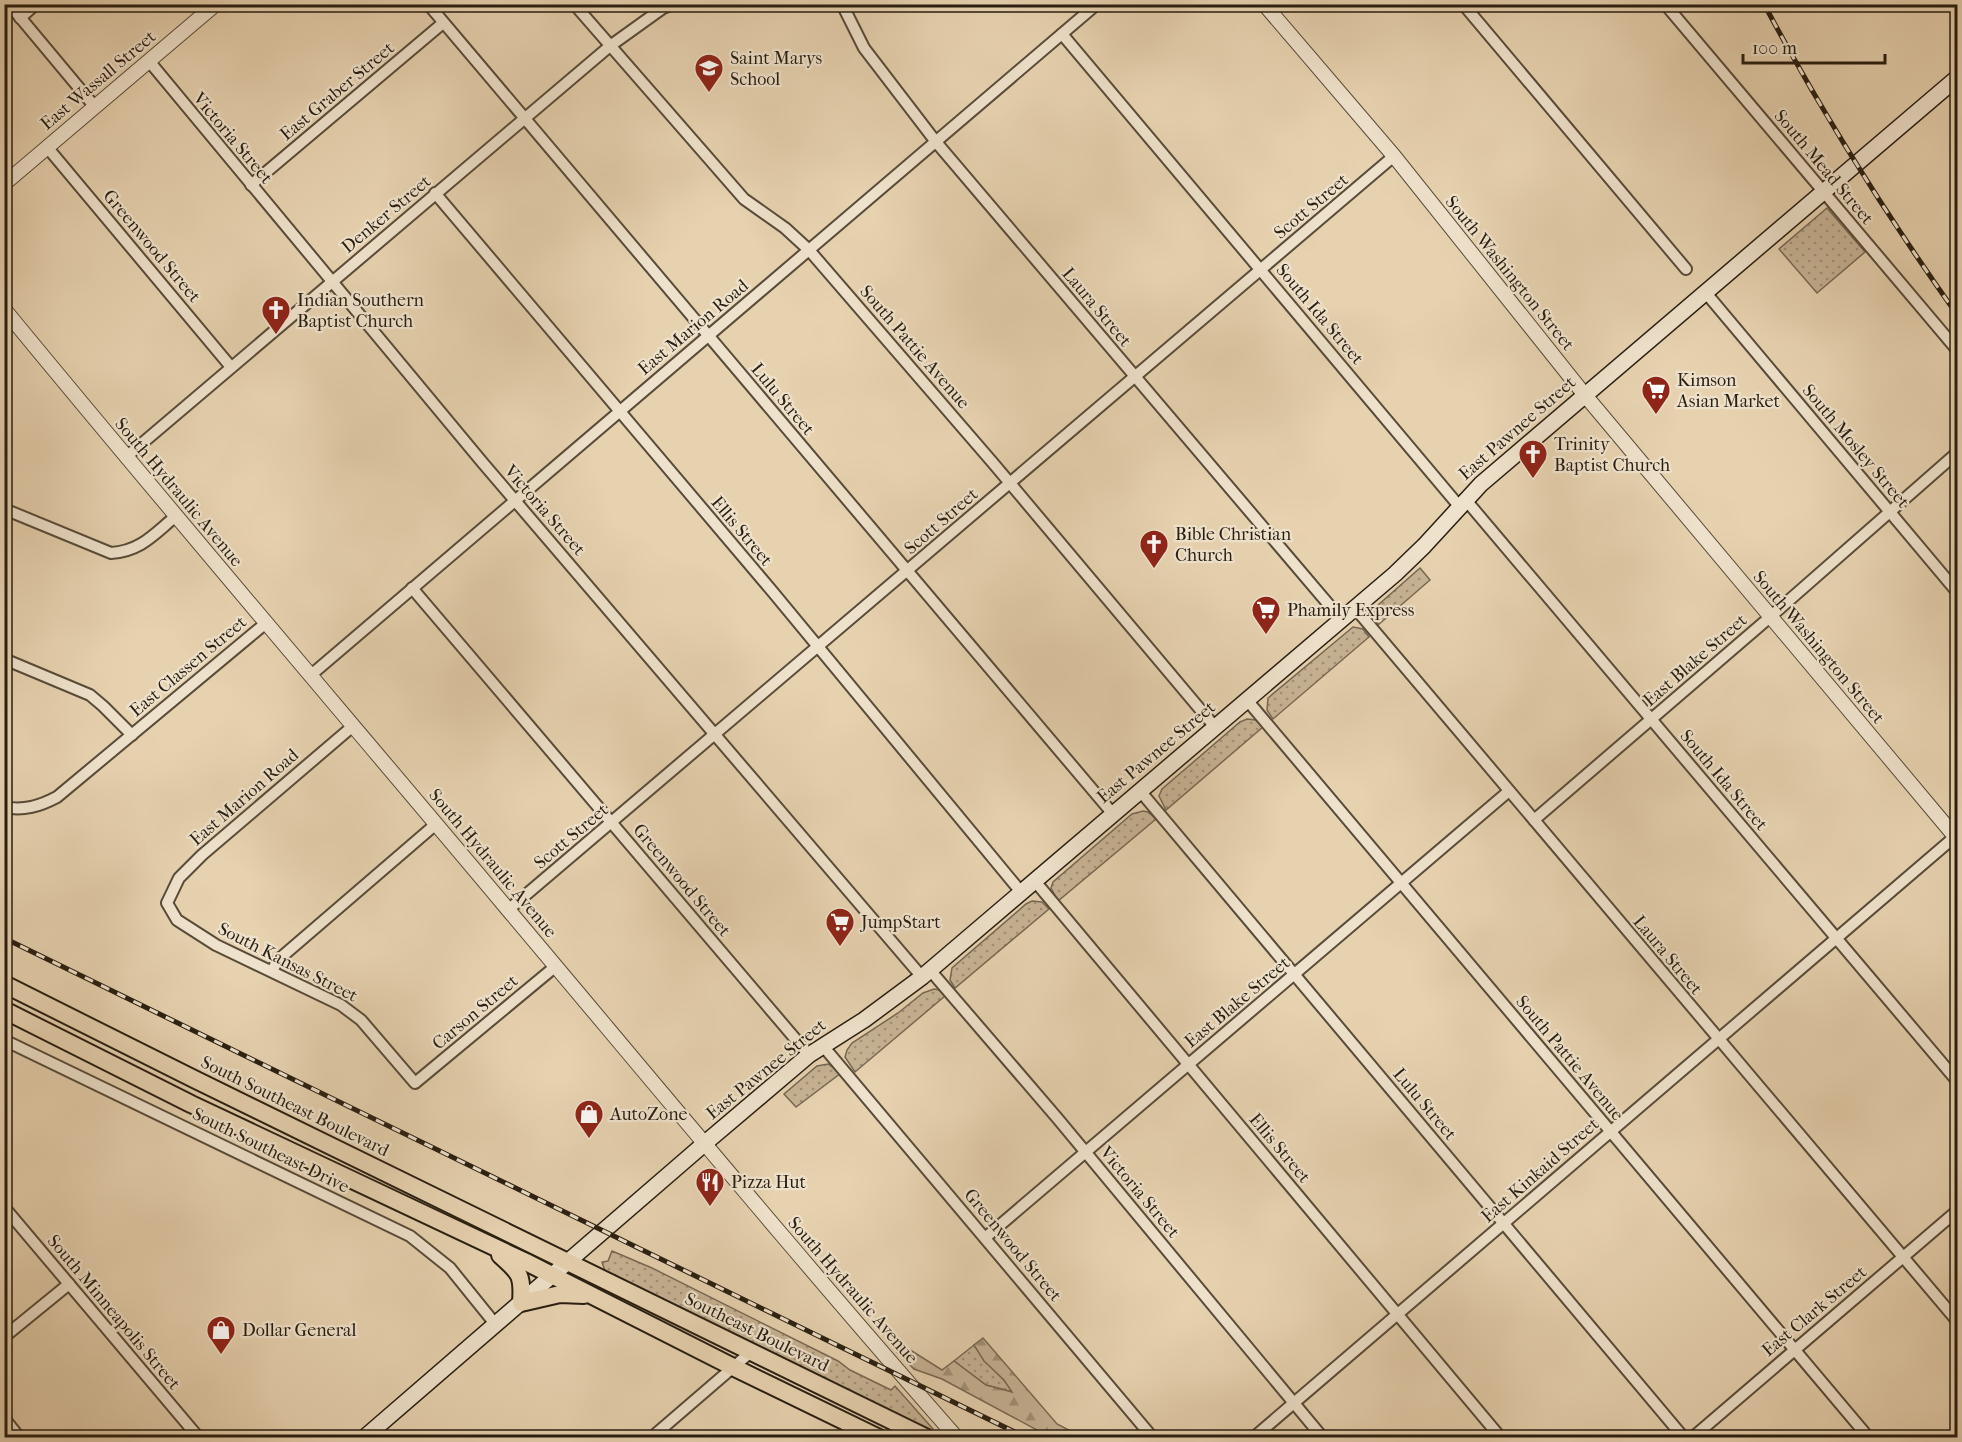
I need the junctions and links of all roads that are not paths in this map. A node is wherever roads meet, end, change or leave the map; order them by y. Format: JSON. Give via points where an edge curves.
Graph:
{"nodes":[{"id":1,"x":9,"y":4,"type":"edge"},
{"id":2,"x":36,"y":4,"type":"edge"},
{"id":3,"x":216,"y":4,"type":"edge"},
{"id":4,"x":428,"y":4,"type":"edge"},
{"id":5,"x":574,"y":4,"type":"edge"},
{"id":6,"x":673,"y":4,"type":"edge"},
{"id":7,"x":842,"y":4,"type":"edge"},
{"id":8,"x":1097,"y":4,"type":"edge"},
{"id":9,"x":1264,"y":4,"type":"edge"},
{"id":10,"x":1463,"y":4,"type":"edge"},
{"id":11,"x":1665,"y":4,"type":"edge"},
{"id":12,"x":20,"y":18,"type":"junction"},
{"id":13,"x":443,"y":22,"type":"junction"},
{"id":14,"x":1062,"y":34,"type":"junction"},
{"id":15,"x":610,"y":46,"type":"junction"},
{"id":16,"x":149,"y":61,"type":"junction"},
{"id":17,"x":1958,"y":77,"type":"edge"},
{"id":18,"x":95,"y":107,"type":"junction"},
{"id":19,"x":524,"y":118,"type":"junction"},
{"id":20,"x":936,"y":142,"type":"junction"},
{"id":21,"x":47,"y":147,"type":"junction"},
{"id":22,"x":1394,"y":156,"type":"junction"},
{"id":23,"x":4,"y":183,"type":"edge"},
{"id":24,"x":251,"y":185,"type":"junction"},
{"id":25,"x":1824,"y":192,"type":"junction"},
{"id":26,"x":435,"y":193,"type":"junction"},
{"id":27,"x":809,"y":250,"type":"junction"},
{"id":28,"x":1260,"y":269,"type":"junction"},
{"id":29,"x":1686,"y":269,"type":"dead end"},
{"id":30,"x":332,"y":282,"type":"junction"},
{"id":31,"x":1706,"y":292,"type":"junction"},
{"id":32,"x":4,"y":309,"type":"edge"},
{"id":33,"x":708,"y":336,"type":"junction"},
{"id":34,"x":1958,"y":351,"type":"edge"},
{"id":35,"x":231,"y":367,"type":"junction"},
{"id":36,"x":1135,"y":377,"type":"junction"},
{"id":37,"x":1584,"y":394,"type":"junction"},
{"id":38,"x":620,"y":412,"type":"junction"},
{"id":39,"x":1958,"y":452,"type":"edge"},
{"id":40,"x":126,"y":457,"type":"junction"},
{"id":41,"x":1010,"y":483,"type":"junction"},
{"id":42,"x":515,"y":501,"type":"junction"},
{"id":43,"x":1462,"y":502,"type":"junction"},
{"id":44,"x":4,"y":509,"type":"edge"},
{"id":45,"x":1888,"y":511,"type":"junction"},
{"id":46,"x":176,"y":516,"type":"junction"},
{"id":47,"x":907,"y":573,"type":"junction"},
{"id":48,"x":412,"y":588,"type":"junction"},
{"id":49,"x":1958,"y":593,"type":"edge"},
{"id":50,"x":1355,"y":608,"type":"junction"},
{"id":51,"x":1770,"y":617,"type":"junction"},
{"id":52,"x":1341,"y":619,"type":"junction"},
{"id":53,"x":266,"y":623,"type":"junction"},
{"id":54,"x":818,"y":648,"type":"junction"},
{"id":55,"x":4,"y":658,"type":"edge"},
{"id":56,"x":311,"y":675,"type":"junction"},
{"id":57,"x":1247,"y":700,"type":"junction"},
{"id":58,"x":1651,"y":720,"type":"junction"},
{"id":59,"x":353,"y":726,"type":"junction"},
{"id":60,"x":1215,"y":727,"type":"junction"},
{"id":61,"x":132,"y":735,"type":"junction"},
{"id":62,"x":716,"y":735,"type":"junction"},
{"id":63,"x":1509,"y":791,"type":"junction"},
{"id":64,"x":1141,"y":792,"type":"junction"},
{"id":65,"x":4,"y":807,"type":"edge"},
{"id":66,"x":1113,"y":814,"type":"junction"},
{"id":67,"x":1534,"y":820,"type":"junction"},
{"id":68,"x":612,"y":823,"type":"junction"},
{"id":69,"x":436,"y":824,"type":"junction"},
{"id":70,"x":1957,"y":837,"type":"edge"},
{"id":71,"x":1034,"y":880,"type":"junction"},
{"id":72,"x":1401,"y":883,"type":"junction"},
{"id":73,"x":1022,"y":892,"type":"junction"},
{"id":74,"x":167,"y":903,"type":"joint"},
{"id":75,"x":508,"y":910,"type":"junction"},
{"id":76,"x":1835,"y":938,"type":"junction"},
{"id":77,"x":556,"y":966,"type":"junction"},
{"id":78,"x":272,"y":971,"type":"junction"},
{"id":79,"x":926,"y":973,"type":"junction"},
{"id":80,"x":1294,"y":975,"type":"junction"},
{"id":81,"x":4,"y":984,"type":"edge"},
{"id":82,"x":4,"y":1010,"type":"edge"},
{"id":83,"x":4,"y":1040,"type":"edge"},
{"id":84,"x":1717,"y":1040,"type":"junction"},
{"id":85,"x":823,"y":1046,"type":"junction"},
{"id":86,"x":809,"y":1055,"type":"junction"},
{"id":87,"x":1188,"y":1065,"type":"junction"},
{"id":88,"x":1958,"y":1082,"type":"edge"},
{"id":89,"x":415,"y":1083,"type":"joint"},
{"id":90,"x":1610,"y":1131,"type":"junction"},
{"id":91,"x":704,"y":1144,"type":"junction"},
{"id":92,"x":1086,"y":1152,"type":"junction"},
{"id":93,"x":4,"y":1207,"type":"edge"},
{"id":94,"x":1958,"y":1210,"type":"edge"},
{"id":95,"x":1503,"y":1223,"type":"junction"},
{"id":96,"x":986,"y":1238,"type":"junction"},
{"id":97,"x":491,"y":1246,"type":"junction"},
{"id":98,"x":1903,"y":1257,"type":"junction"},
{"id":99,"x":569,"y":1262,"type":"junction"},
{"id":100,"x":553,"y":1276,"type":"junction"},
{"id":101,"x":69,"y":1284,"type":"junction"},
{"id":102,"x":591,"y":1295,"type":"junction"},
{"id":103,"x":520,"y":1303,"type":"junction"},
{"id":104,"x":1398,"y":1313,"type":"junction"},
{"id":105,"x":1958,"y":1322,"type":"edge"},
{"id":106,"x":496,"y":1325,"type":"junction"},
{"id":107,"x":4,"y":1337,"type":"edge"},
{"id":108,"x":1794,"y":1349,"type":"junction"},
{"id":109,"x":752,"y":1351,"type":"junction"},
{"id":110,"x":733,"y":1367,"type":"junction"},
{"id":111,"x":1294,"y":1403,"type":"junction"},
{"id":112,"x":4,"y":1419,"type":"edge"},
{"id":113,"x":21,"y":1437,"type":"edge"},
{"id":114,"x":199,"y":1437,"type":"edge"},
{"id":115,"x":364,"y":1437,"type":"edge"},
{"id":116,"x":651,"y":1437,"type":"edge"},
{"id":117,"x":879,"y":1437,"type":"edge"},
{"id":118,"x":927,"y":1437,"type":"edge"},
{"id":119,"x":957,"y":1437,"type":"edge"},
{"id":120,"x":1153,"y":1437,"type":"edge"},
{"id":121,"x":1253,"y":1437,"type":"edge"},
{"id":122,"x":1323,"y":1437,"type":"edge"},
{"id":123,"x":1501,"y":1437,"type":"edge"},
{"id":124,"x":1684,"y":1437,"type":"edge"},
{"id":125,"x":1692,"y":1437,"type":"edge"},
{"id":126,"x":1869,"y":1437,"type":"edge"}],
"edges":[{"from":1,"to":12,"type":"street"},
{"from":2,"to":12,"type":"street"},
{"from":3,"to":16,"type":"street","name":"East Wassall Street"},
{"from":4,"to":13,"type":"street","name":"Lulu Street"},
{"from":5,"to":15,"type":"street","name":"South Pattie Avenue"},
{"from":6,"to":15,"type":"street","name":"Denker Street"},
{"from":7,"to":20,"type":"street","name":"Laura Street","via":[[864,48]]},
{"from":8,"to":14,"type":"street","name":"East Marion Road"},
{"from":9,"to":22,"type":"street","name":"South Washington Street"},
{"from":10,"to":29,"type":"street"},
{"from":11,"to":25,"type":"street","name":"South Mead Street"},
{"from":12,"to":18,"type":"street"},
{"from":13,"to":19,"type":"street","name":"Lulu Street"},
{"from":13,"to":24,"type":"street","name":"East Graber Street"},
{"from":14,"to":20,"type":"street","name":"East Marion Road"},
{"from":14,"to":28,"type":"street","name":"South Ida Street"},
{"from":15,"to":19,"type":"street","name":"Denker Street"},
{"from":15,"to":27,"type":"street","name":"South Pattie Avenue","via":[[744,199]]},
{"from":16,"to":18,"type":"street","name":"East Wassall Street"},
{"from":16,"to":24,"type":"street","name":"Victoria Street"},
{"from":17,"to":25,"type":"main road","name":"East Pawnee Street"},
{"from":18,"to":21,"type":"street","name":"East Wassall Street"},
{"from":19,"to":26,"type":"street","name":"Denker Street"},
{"from":19,"to":33,"type":"street","name":"Lulu Street"},
{"from":20,"to":27,"type":"street","name":"East Marion Road"},
{"from":20,"to":36,"type":"street","name":"Laura Street"},
{"from":21,"to":23,"type":"street","name":"East Wassall Street"},
{"from":21,"to":35,"type":"street","name":"Greenwood Street"},
{"from":22,"to":28,"type":"street","name":"Scott Street"},
{"from":22,"to":37,"type":"street","name":"South Washington Street"},
{"from":24,"to":30,"type":"street","name":"Victoria Street"},
{"from":25,"to":31,"type":"main road","name":"East Pawnee Street"},
{"from":25,"to":34,"type":"street","name":"South Mead Street"},
{"from":26,"to":30,"type":"street","name":"Denker Street"},
{"from":26,"to":38,"type":"street","name":"Ellis Street"},
{"from":27,"to":33,"type":"street","name":"East Marion Road"},
{"from":27,"to":41,"type":"street","name":"South Pattie Avenue"},
{"from":28,"to":36,"type":"street","name":"Scott Street"},
{"from":28,"to":43,"type":"street","name":"South Ida Street"},
{"from":30,"to":35,"type":"street","name":"Denker Street"},
{"from":30,"to":42,"type":"street","name":"Victoria Street"},
{"from":31,"to":37,"type":"main road","name":"East Pawnee Street"},
{"from":31,"to":45,"type":"street","name":"South Mosley Street"},
{"from":32,"to":40,"type":"street","name":"South Hydraulic Avenue"},
{"from":33,"to":38,"type":"street","name":"East Marion Road"},
{"from":33,"to":47,"type":"street","name":"Lulu Street"},
{"from":35,"to":40,"type":"street","name":"Denker Street"},
{"from":36,"to":41,"type":"street","name":"Scott Street"},
{"from":36,"to":52,"type":"street","name":"Laura Street"},
{"from":37,"to":43,"type":"main road","name":"East Pawnee Street"},
{"from":37,"to":51,"type":"street","name":"South Washington Street"},
{"from":38,"to":42,"type":"street","name":"East Marion Road"},
{"from":38,"to":54,"type":"street","name":"Ellis Street"},
{"from":39,"to":45,"type":"street","name":"East Blake Street"},
{"from":40,"to":46,"type":"street","name":"South Hydraulic Avenue"},
{"from":41,"to":47,"type":"street","name":"Scott Street"},
{"from":41,"to":60,"type":"street","name":"South Pattie Avenue"},
{"from":42,"to":48,"type":"street","name":"East Marion Road"},
{"from":42,"to":62,"type":"street","name":"Victoria Street"},
{"from":43,"to":50,"type":"main road","name":"East Pawnee Street","via":[[1419,551]]},
{"from":43,"to":58,"type":"street","name":"South Ida Street"},
{"from":44,"to":46,"type":"street","via":[[111,553],[141,546]]},
{"from":45,"to":49,"type":"street","name":"South Mosley Street"},
{"from":45,"to":51,"type":"street","name":"East Blake Street"},
{"from":46,"to":53,"type":"street","name":"South Hydraulic Avenue"},
{"from":47,"to":54,"type":"street","name":"Scott Street"},
{"from":47,"to":66,"type":"street","name":"Lulu Street"},
{"from":48,"to":56,"type":"street","name":"East Marion Road"},
{"from":48,"to":68,"type":"street","name":"Greenwood Street"},
{"from":50,"to":52,"type":"main road","name":"East Pawnee Street"},
{"from":50,"to":63,"type":"street","name":"Laura Street"},
{"from":51,"to":58,"type":"street","name":"East Blake Street"},
{"from":51,"to":70,"type":"street","name":"South Washington Street"},
{"from":52,"to":57,"type":"main road","name":"East Pawnee Street"},
{"from":53,"to":56,"type":"street","name":"South Hydraulic Avenue"},
{"from":53,"to":61,"type":"street","name":"East Classen Street"},
{"from":54,"to":62,"type":"street","name":"Scott Street"},
{"from":54,"to":73,"type":"street","name":"Ellis Street"},
{"from":55,"to":61,"type":"street","via":[[90,695]]},
{"from":56,"to":59,"type":"street","name":"South Hydraulic Avenue"},
{"from":57,"to":60,"type":"main road","name":"East Pawnee Street"},
{"from":57,"to":72,"type":"street","name":"South Pattie Avenue"},
{"from":58,"to":67,"type":"street","name":"East Blake Street"},
{"from":58,"to":76,"type":"street","name":"South Ida Street"},
{"from":59,"to":69,"type":"street","name":"South Hydraulic Avenue"},
{"from":59,"to":74,"type":"street","name":"East Marion Road","via":[[202,855],[179,878]]},
{"from":60,"to":64,"type":"main road","name":"East Pawnee Street"},
{"from":61,"to":65,"type":"street","name":"East Classen Street","via":[[57,797],[33,807]]},
{"from":62,"to":68,"type":"street","name":"Scott Street"},
{"from":62,"to":79,"type":"street","name":"Victoria Street"},
{"from":63,"to":67,"type":"street","name":"Laura Street"},
{"from":63,"to":72,"type":"street","name":"East Blake Street"},
{"from":64,"to":66,"type":"main road","name":"East Pawnee Street"},
{"from":64,"to":80,"type":"street","name":"Lulu Street"},
{"from":66,"to":71,"type":"main road","name":"East Pawnee Street"},
{"from":67,"to":84,"type":"street","name":"Laura Street"},
{"from":68,"to":75,"type":"street","name":"Scott Street"},
{"from":68,"to":86,"type":"street","name":"Greenwood Street"},
{"from":69,"to":75,"type":"street","name":"South Hydraulic Avenue"},
{"from":69,"to":78,"type":"street","via":[[278,960]]},
{"from":70,"to":76,"type":"street","name":"East Kinkaid Street"},
{"from":71,"to":73,"type":"main road","name":"East Pawnee Street"},
{"from":71,"to":87,"type":"street","name":"Ellis Street"},
{"from":72,"to":80,"type":"street","name":"East Blake Street"},
{"from":72,"to":90,"type":"street","name":"South Pattie Avenue"},
{"from":73,"to":79,"type":"main road","name":"East Pawnee Street"},
{"from":74,"to":78,"type":"street","name":"South Kansas Street","via":[[177,920],[216,945]]},
{"from":75,"to":77,"type":"street","name":"South Hydraulic Avenue"},
{"from":76,"to":84,"type":"street","name":"East Kinkaid Street"},
{"from":76,"to":88,"type":"street","name":"South Ida Street"},
{"from":77,"to":89,"type":"street","name":"Carson Street"},
{"from":77,"to":91,"type":"street","name":"South Hydraulic Avenue"},
{"from":78,"to":89,"type":"street","name":"South Kansas Street","via":[[341,1005],[361,1020]]},
{"from":79,"to":85,"type":"main road","name":"East Pawnee Street"},
{"from":79,"to":92,"type":"street","name":"Victoria Street"},
{"from":80,"to":87,"type":"street","name":"East Blake Street"},
{"from":80,"to":95,"type":"street","name":"Lulu Street"},
{"from":81,"to":99,"type":"main road","name":"South Southeast Boulevard"},
{"from":82,"to":97,"type":"main road","via":[[191,1104]]},
{"from":83,"to":106,"type":"street","name":"South Southeast Drive","via":[[410,1236],[450,1268]]},
{"from":84,"to":90,"type":"street","name":"East Kinkaid Street"},
{"from":84,"to":98,"type":"street","name":"Laura Street"},
{"from":85,"to":86,"type":"main road","name":"East Pawnee Street"},
{"from":85,"to":96,"type":"street","name":"Greenwood Street"},
{"from":86,"to":91,"type":"main road","name":"East Pawnee Street"},
{"from":87,"to":92,"type":"street","name":"East Blake Street"},
{"from":87,"to":104,"type":"street","name":"Ellis Street"},
{"from":90,"to":95,"type":"street","name":"East Kinkaid Street"},
{"from":90,"to":108,"type":"street","name":"South Pattie Avenue"},
{"from":91,"to":99,"type":"main road","name":"East Pawnee Street"},
{"from":91,"to":119,"type":"street","name":"South Hydraulic Avenue"},
{"from":92,"to":96,"type":"street","name":"East Blake Street"},
{"from":92,"to":111,"type":"street","name":"Victoria Street"},
{"from":93,"to":101,"type":"street","name":"South Minneapolis Street"},
{"from":94,"to":98,"type":"street","name":"East Clark Street"},
{"from":95,"to":104,"type":"street","name":"East Kinkaid Street"},
{"from":95,"to":124,"type":"street","name":"Lulu Street"},
{"from":96,"to":120,"type":"street","name":"Greenwood Street"},
{"from":97,"to":100,"type":"main road"},
{"from":97,"to":103,"type":"main road","via":[[521,1278]]},
{"from":98,"to":105,"type":"street","name":"Laura Street"},
{"from":98,"to":108,"type":"street","name":"East Clark Street"},
{"from":99,"to":100,"type":"main road","name":"East Pawnee Street"},
{"from":99,"to":109,"type":"main road","name":"Southeast Boulevard"},
{"from":100,"to":102,"type":"main road"},
{"from":100,"to":103,"type":"main road","name":"East Pawnee Street"},
{"from":101,"to":107,"type":"street"},
{"from":101,"to":114,"type":"street","name":"South Minneapolis Street"},
{"from":102,"to":103,"type":"main road","via":[[560,1294]]},
{"from":102,"to":110,"type":"main road"},
{"from":103,"to":106,"type":"main road","name":"East Pawnee Street"},
{"from":104,"to":111,"type":"street","name":"East Kinkaid Street"},
{"from":104,"to":123,"type":"street","name":"Ellis Street"},
{"from":106,"to":115,"type":"main road","name":"East Pawnee Street"},
{"from":108,"to":125,"type":"street","name":"East Clark Street"},
{"from":108,"to":126,"type":"street","name":"South Pattie Avenue"},
{"from":109,"to":110,"type":"street"},
{"from":109,"to":118,"type":"main road","name":"Southeast Boulevard"},
{"from":110,"to":116,"type":"street"},
{"from":110,"to":117,"type":"main road"},
{"from":111,"to":121,"type":"street","name":"East Kinkaid Street"},
{"from":111,"to":122,"type":"street","name":"Victoria Street"},
{"from":112,"to":113,"type":"street"}]}
